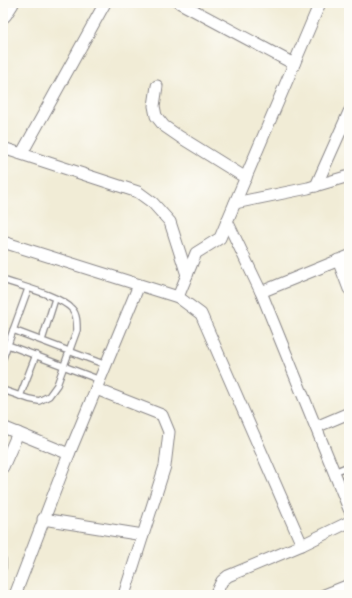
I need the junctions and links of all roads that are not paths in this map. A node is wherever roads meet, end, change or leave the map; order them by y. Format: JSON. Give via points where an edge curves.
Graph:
{"nodes":[{"id":1,"x":10,"y":3,"type":"edge"},
{"id":2,"x":106,"y":3,"type":"edge"},
{"id":3,"x":180,"y":3,"type":"edge"},
{"id":4,"x":320,"y":3,"type":"edge"},
{"id":5,"x":3,"y":14,"type":"edge"},
{"id":6,"x":294,"y":64,"type":"junction"},
{"id":7,"x":157,"y":86,"type":"dead end"},
{"id":8,"x":349,"y":112,"type":"edge"},
{"id":9,"x":3,"y":148,"type":"edge"},
{"id":10,"x":22,"y":153,"type":"junction"},
{"id":11,"x":349,"y":176,"type":"edge"},
{"id":12,"x":246,"y":178,"type":"junction"},
{"id":13,"x":316,"y":186,"type":"junction"},
{"id":14,"x":235,"y":203,"type":"junction"},
{"id":15,"x":227,"y":221,"type":"junction"},
{"id":16,"x":3,"y":242,"type":"edge"},
{"id":17,"x":349,"y":256,"type":"edge"},
{"id":18,"x":338,"y":260,"type":"junction"},
{"id":19,"x":187,"y":275,"type":"junction"},
{"id":20,"x":3,"y":280,"type":"edge"},
{"id":21,"x":139,"y":285,"type":"junction"},
{"id":22,"x":28,"y":289,"type":"junction"},
{"id":23,"x":349,"y":289,"type":"edge"},
{"id":24,"x":261,"y":292,"type":"junction"},
{"id":25,"x":178,"y":297,"type":"junction"},
{"id":26,"x":55,"y":298,"type":"junction"},
{"id":27,"x":13,"y":330,"type":"junction"},
{"id":28,"x":42,"y":340,"type":"junction"},
{"id":29,"x":8,"y":345,"type":"junction"},
{"id":30,"x":69,"y":350,"type":"junction"},
{"id":31,"x":36,"y":355,"type":"junction"},
{"id":32,"x":3,"y":358,"type":"edge"},
{"id":33,"x":106,"y":364,"type":"junction"},
{"id":34,"x":64,"y":366,"type":"junction"},
{"id":35,"x":98,"y":384,"type":"junction"},
{"id":36,"x":3,"y":390,"type":"edge"},
{"id":37,"x":20,"y":396,"type":"junction"},
{"id":38,"x":349,"y":413,"type":"edge"},
{"id":39,"x":3,"y":427,"type":"edge"},
{"id":40,"x":316,"y":427,"type":"junction"},
{"id":41,"x":18,"y":433,"type":"junction"},
{"id":42,"x":69,"y":454,"type":"junction"},
{"id":43,"x":349,"y":466,"type":"edge"},
{"id":44,"x":3,"y":467,"type":"edge"},
{"id":45,"x":334,"y":472,"type":"junction"},
{"id":46,"x":349,"y":509,"type":"edge"},
{"id":47,"x":44,"y":519,"type":"junction"},
{"id":48,"x":349,"y":522,"type":"edge"},
{"id":49,"x":143,"y":535,"type":"junction"},
{"id":50,"x":302,"y":545,"type":"junction"},
{"id":51,"x":3,"y":560,"type":"edge"},
{"id":52,"x":3,"y":567,"type":"edge"},
{"id":53,"x":349,"y":585,"type":"edge"},
{"id":54,"x":15,"y":595,"type":"edge"},
{"id":55,"x":124,"y":595,"type":"edge"},
{"id":56,"x":215,"y":595,"type":"edge"},
{"id":57,"x":324,"y":595,"type":"edge"}],
"edges":[{"from":1,"to":5,"type":"main road"},
{"from":2,"to":10,"type":"street"},
{"from":3,"to":6,"type":"street"},
{"from":4,"to":6,"type":"street"},
{"from":6,"to":12,"type":"street"},
{"from":7,"to":12,"type":"street","via":[[154,106],[156,116],[164,126]]},
{"from":8,"to":13,"type":"street"},
{"from":9,"to":10,"type":"street"},
{"from":10,"to":19,"type":"street","via":[[138,192],[153,203],[170,222]]},
{"from":11,"to":13,"type":"street"},
{"from":12,"to":14,"type":"street"},
{"from":13,"to":14,"type":"street"},
{"from":14,"to":15,"type":"street"},
{"from":15,"to":19,"type":"street","via":[[220,238],[196,253]]},
{"from":15,"to":24,"type":"street"},
{"from":16,"to":21,"type":"street"},
{"from":17,"to":18,"type":"street"},
{"from":18,"to":23,"type":"street"},
{"from":18,"to":24,"type":"street"},
{"from":19,"to":25,"type":"street"},
{"from":20,"to":22,"type":"lane"},
{"from":21,"to":25,"type":"street"},
{"from":21,"to":33,"type":"street"},
{"from":22,"to":26,"type":"lane"},
{"from":22,"to":27,"type":"lane"},
{"from":24,"to":40,"type":"street"},
{"from":25,"to":50,"type":"street","via":[[201,314]]},
{"from":26,"to":28,"type":"lane"},
{"from":26,"to":30,"type":"lane","via":[[73,309],[77,320],[77,330]]},
{"from":27,"to":28,"type":"lane"},
{"from":27,"to":29,"type":"lane"},
{"from":28,"to":30,"type":"lane"},
{"from":29,"to":31,"type":"lane"},
{"from":29,"to":32,"type":"lane"},
{"from":30,"to":33,"type":"lane"},
{"from":30,"to":34,"type":"lane"},
{"from":31,"to":34,"type":"lane"},
{"from":31,"to":37,"type":"lane"},
{"from":33,"to":35,"type":"street"},
{"from":34,"to":35,"type":"lane"},
{"from":34,"to":37,"type":"lane","via":[[57,385],[49,396],[39,401]]},
{"from":35,"to":42,"type":"street"},
{"from":35,"to":49,"type":"street","via":[[162,415],[169,432],[165,466]]},
{"from":36,"to":37,"type":"lane"},
{"from":38,"to":40,"type":"street"},
{"from":39,"to":41,"type":"street"},
{"from":40,"to":45,"type":"street"},
{"from":41,"to":42,"type":"street"},
{"from":41,"to":44,"type":"street"},
{"from":42,"to":47,"type":"street"},
{"from":43,"to":45,"type":"lane"},
{"from":45,"to":46,"type":"street"},
{"from":47,"to":49,"type":"street"},
{"from":47,"to":54,"type":"street"},
{"from":48,"to":50,"type":"street"},
{"from":49,"to":55,"type":"street"},
{"from":50,"to":56,"type":"street","via":[[228,576],[222,581]]},
{"from":51,"to":52,"type":"lane"},
{"from":53,"to":57,"type":"street"}]}
